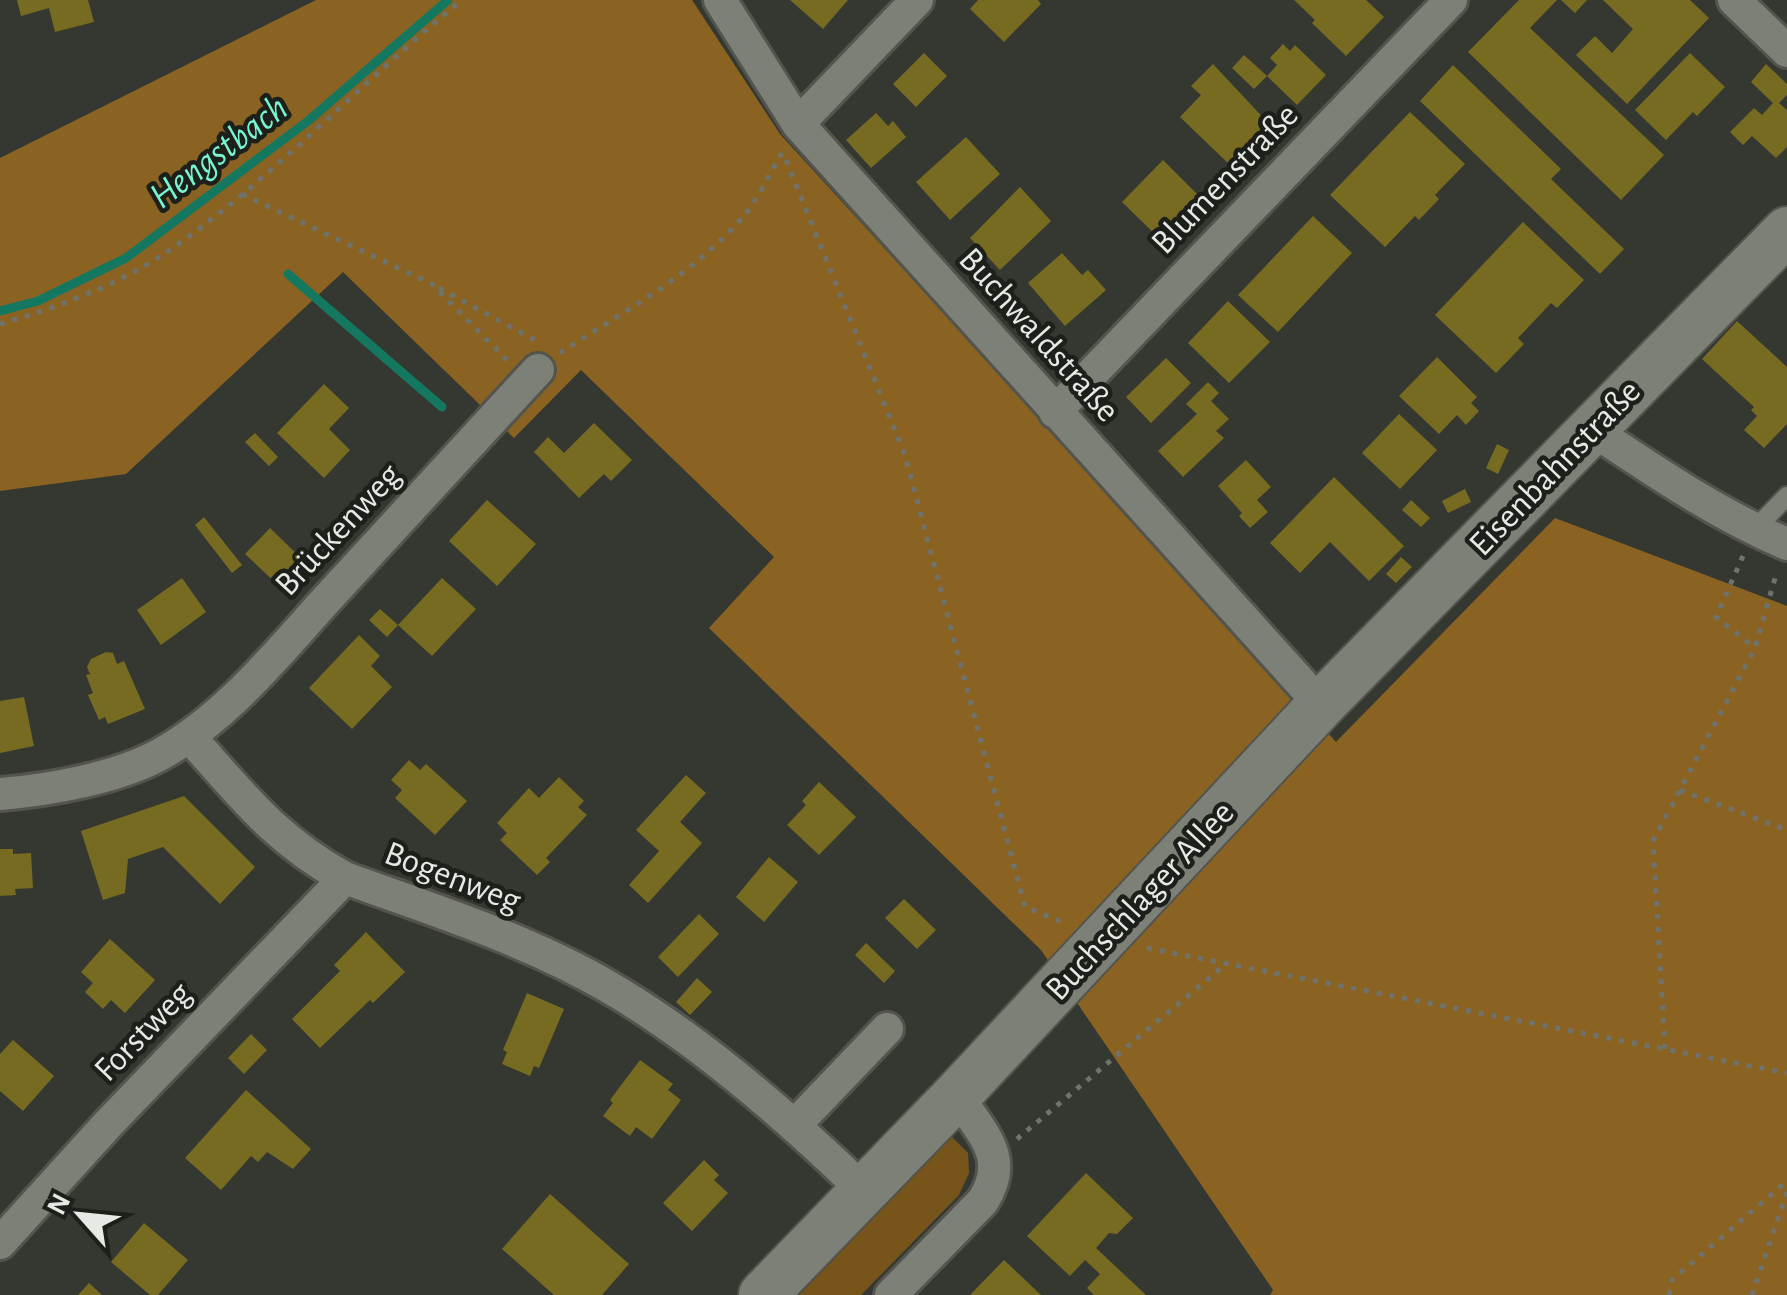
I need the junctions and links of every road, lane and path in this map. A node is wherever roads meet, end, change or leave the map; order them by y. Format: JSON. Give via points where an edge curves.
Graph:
{"nodes":[{"id":1,"x":462,"y":0,"type":"edge"},
{"id":2,"x":720,"y":0,"type":"edge"},
{"id":3,"x":917,"y":0,"type":"edge"},
{"id":4,"x":1451,"y":0,"type":"edge"},
{"id":5,"x":1734,"y":0,"type":"edge"},
{"id":6,"x":1787,"y":52,"type":"edge"},
{"id":7,"x":790,"y":138,"type":"junction"},
{"id":8,"x":242,"y":194,"type":"junction"},
{"id":9,"x":1787,"y":230,"type":"edge"},
{"id":10,"x":432,"y":284,"type":"junction"},
{"id":11,"x":0,"y":324,"type":"edge"},
{"id":12,"x":536,"y":365,"type":"junction"},
{"id":13,"x":1056,"y":412,"type":"junction"},
{"id":14,"x":1591,"y":429,"type":"junction"},
{"id":15,"x":1787,"y":496,"type":"edge"},
{"id":16,"x":1754,"y":530,"type":"junction"},
{"id":17,"x":1786,"y":544,"type":"edge"},
{"id":18,"x":1755,"y":648,"type":"junction"},
{"id":19,"x":1321,"y":705,"type":"junction"},
{"id":20,"x":189,"y":736,"type":"junction"},
{"id":21,"x":1680,"y":790,"type":"junction"},
{"id":22,"x":0,"y":794,"type":"edge"},
{"id":23,"x":1787,"y":830,"type":"edge"},
{"id":24,"x":345,"y":878,"type":"junction"},
{"id":25,"x":1104,"y":939,"type":"junction"},
{"id":26,"x":1226,"y":963,"type":"junction"},
{"id":27,"x":886,"y":1029,"type":"dead end"},
{"id":28,"x":1665,"y":1049,"type":"junction"},
{"id":29,"x":1787,"y":1072,"type":"edge"},
{"id":30,"x":957,"y":1095,"type":"junction"},
{"id":31,"x":794,"y":1126,"type":"junction"},
{"id":32,"x":996,"y":1156,"type":"junction"},
{"id":33,"x":1787,"y":1181,"type":"edge"},
{"id":34,"x":864,"y":1192,"type":"junction"},
{"id":35,"x":1787,"y":1192,"type":"edge"},
{"id":36,"x":0,"y":1243,"type":"edge"},
{"id":37,"x":764,"y":1295,"type":"edge"},
{"id":38,"x":891,"y":1295,"type":"edge"},
{"id":39,"x":1669,"y":1295,"type":"edge"},
{"id":40,"x":1752,"y":1295,"type":"edge"}],
"edges":[{"from":1,"to":8,"type":"path"},
{"from":2,"to":7,"type":"street","name":"Buchwaldstraße"},
{"from":3,"to":7,"type":"street"},
{"from":4,"to":13,"type":"street","name":"Blumenstraße"},
{"from":5,"to":6,"type":"street"},
{"from":7,"to":12,"type":"path","via":[[744,216],[711,247]]},
{"from":7,"to":13,"type":"street","name":"Buchwaldstraße"},
{"from":7,"to":25,"type":"path","via":[[905,454],[1025,907]]},
{"from":8,"to":10,"type":"path"},
{"from":8,"to":11,"type":"path","via":[[158,258],[50,310]]},
{"from":9,"to":14,"type":"main road","name":"Eisenbahnstraße"},
{"from":10,"to":12,"type":"path"},
{"from":10,"to":12,"type":"path"},
{"from":12,"to":20,"type":"street","name":"Brückenweg","via":[[267,665]]},
{"from":13,"to":19,"type":"street","name":"Buchwaldstraße"},
{"from":14,"to":16,"type":"street"},
{"from":14,"to":19,"type":"main road","name":"Eisenbahnstraße"},
{"from":15,"to":16,"type":"lane"},
{"from":16,"to":17,"type":"street"},
{"from":16,"to":18,"type":"path","via":[[1716,617]]},
{"from":17,"to":18,"type":"path"},
{"from":18,"to":21,"type":"path"},
{"from":19,"to":25,"type":"main road","name":"Buchschlager Allee"},
{"from":20,"to":22,"type":"street","via":[[131,766]]},
{"from":20,"to":24,"type":"street","name":"Bogenweg","via":[[276,832]]},
{"from":21,"to":23,"type":"path"},
{"from":21,"to":28,"type":"path","via":[[1653,841]]},
{"from":24,"to":31,"type":"street","name":"Bogenweg","via":[[556,959],[607,986]]},
{"from":24,"to":36,"type":"street","name":"Forstweg"},
{"from":25,"to":26,"type":"path"},
{"from":25,"to":30,"type":"main road","name":"Buchschlager Allee"},
{"from":26,"to":28,"type":"path"},
{"from":26,"to":32,"type":"path"},
{"from":27,"to":31,"type":"street"},
{"from":28,"to":29,"type":"path"},
{"from":30,"to":32,"type":"street"},
{"from":30,"to":34,"type":"main road","name":"Buchschlager Allee"},
{"from":31,"to":34,"type":"street","name":"Bogenweg"},
{"from":32,"to":38,"type":"street","via":[[993,1185],[983,1201]]},
{"from":33,"to":39,"type":"path","via":[[1672,1280]]},
{"from":34,"to":37,"type":"main road","name":"Buchschlager Allee"},
{"from":35,"to":40,"type":"path"}]}
